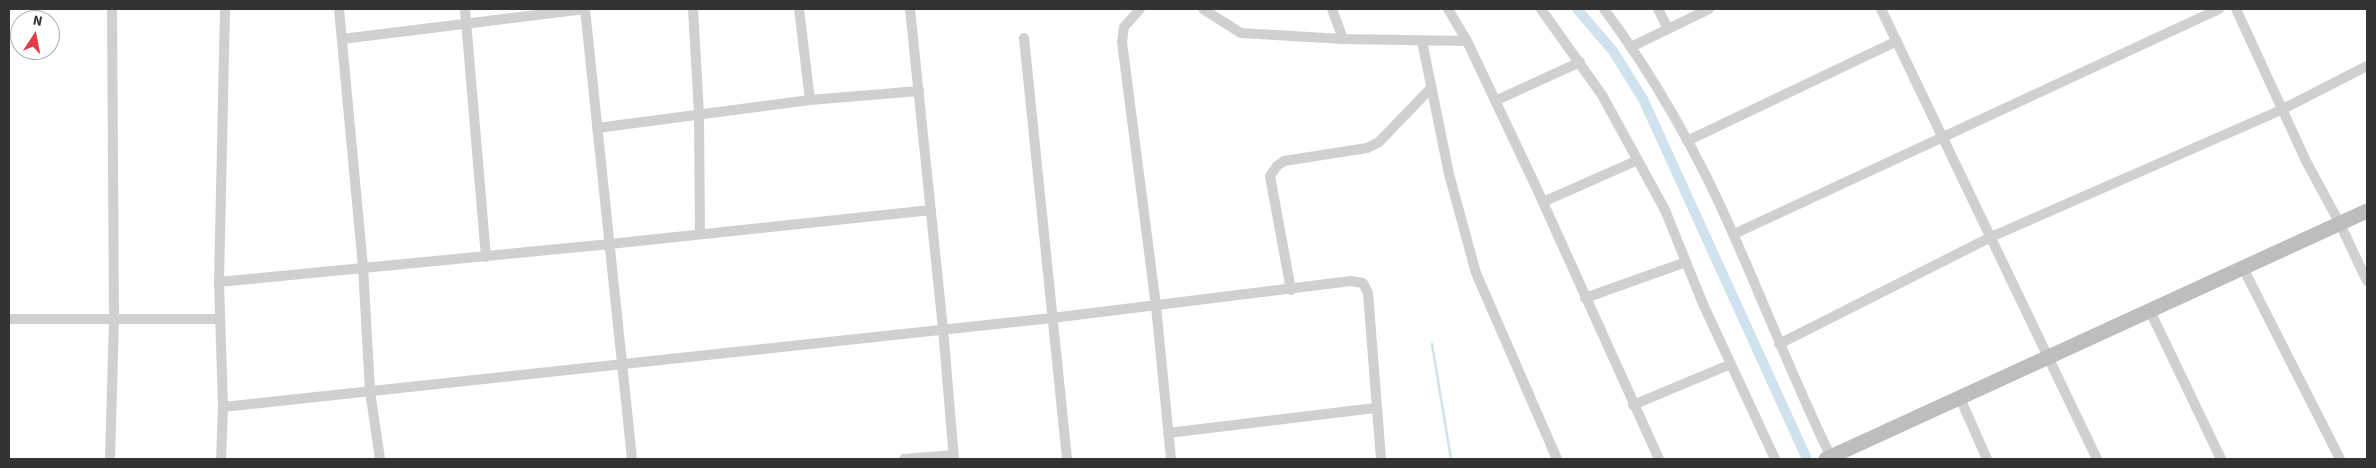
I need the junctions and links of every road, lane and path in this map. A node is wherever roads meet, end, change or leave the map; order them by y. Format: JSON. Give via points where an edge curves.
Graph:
{"nodes":[{"id":1,"x":225,"y":9,"type":"edge"},
{"id":2,"x":339,"y":9,"type":"edge"},
{"id":3,"x":465,"y":9,"type":"edge"},
{"id":4,"x":585,"y":9,"type":"edge"},
{"id":5,"x":693,"y":9,"type":"edge"},
{"id":6,"x":799,"y":9,"type":"edge"},
{"id":7,"x":910,"y":9,"type":"edge"},
{"id":8,"x":1140,"y":9,"type":"edge"},
{"id":9,"x":1204,"y":9,"type":"edge"},
{"id":10,"x":1332,"y":9,"type":"edge"},
{"id":11,"x":1448,"y":9,"type":"edge"},
{"id":12,"x":1541,"y":9,"type":"edge"},
{"id":13,"x":1604,"y":9,"type":"edge"},
{"id":14,"x":1658,"y":9,"type":"edge"},
{"id":15,"x":1709,"y":9,"type":"edge"},
{"id":16,"x":1881,"y":9,"type":"edge"},
{"id":17,"x":2219,"y":9,"type":"edge"},
{"id":18,"x":2236,"y":9,"type":"edge"},
{"id":19,"x":112,"y":10,"type":"dead end"},
{"id":20,"x":467,"y":24,"type":"junction"},
{"id":21,"x":1668,"y":29,"type":"junction"},
{"id":22,"x":1024,"y":38,"type":"dead end"},
{"id":23,"x":342,"y":39,"type":"junction"},
{"id":24,"x":1343,"y":39,"type":"junction"},
{"id":25,"x":1422,"y":41,"type":"junction"},
{"id":26,"x":1467,"y":41,"type":"junction"},
{"id":27,"x":1896,"y":41,"type":"junction"},
{"id":28,"x":1631,"y":47,"type":"junction"},
{"id":29,"x":1580,"y":62,"type":"junction"},
{"id":30,"x":2367,"y":66,"type":"edge"},
{"id":31,"x":1431,"y":88,"type":"junction"},
{"id":32,"x":919,"y":91,"type":"junction"},
{"id":33,"x":810,"y":100,"type":"junction"},
{"id":34,"x":1495,"y":101,"type":"junction"},
{"id":35,"x":2281,"y":110,"type":"junction"},
{"id":36,"x":699,"y":114,"type":"junction"},
{"id":37,"x":597,"y":128,"type":"junction"},
{"id":38,"x":1944,"y":138,"type":"junction"},
{"id":39,"x":1687,"y":141,"type":"junction"},
{"id":40,"x":1638,"y":160,"type":"junction"},
{"id":41,"x":1543,"y":202,"type":"junction"},
{"id":42,"x":931,"y":210,"type":"junction"},
{"id":43,"x":2367,"y":211,"type":"edge"},
{"id":44,"x":2340,"y":224,"type":"junction"},
{"id":45,"x":700,"y":234,"type":"junction"},
{"id":46,"x":1734,"y":234,"type":"junction"},
{"id":47,"x":1991,"y":237,"type":"junction"},
{"id":48,"x":610,"y":244,"type":"junction"},
{"id":49,"x":486,"y":256,"type":"junction"},
{"id":50,"x":1686,"y":262,"type":"junction"},
{"id":51,"x":363,"y":267,"type":"junction"},
{"id":52,"x":2243,"y":268,"type":"junction"},
{"id":53,"x":2367,"y":281,"type":"edge"},
{"id":54,"x":219,"y":282,"type":"junction"},
{"id":55,"x":1291,"y":290,"type":"junction"},
{"id":56,"x":1585,"y":298,"type":"junction"},
{"id":57,"x":1156,"y":306,"type":"junction"},
{"id":58,"x":2150,"y":311,"type":"junction"},
{"id":59,"x":9,"y":318,"type":"edge"},
{"id":60,"x":1052,"y":318,"type":"junction"},
{"id":61,"x":114,"y":319,"type":"junction"},
{"id":62,"x":219,"y":320,"type":"junction"},
{"id":63,"x":943,"y":329,"type":"junction"},
{"id":64,"x":1779,"y":344,"type":"junction"},
{"id":65,"x":2047,"y":358,"type":"junction"},
{"id":66,"x":622,"y":364,"type":"junction"},
{"id":67,"x":1731,"y":364,"type":"junction"},
{"id":68,"x":370,"y":391,"type":"junction"},
{"id":69,"x":1960,"y":398,"type":"junction"},
{"id":70,"x":1633,"y":404,"type":"junction"},
{"id":71,"x":223,"y":407,"type":"junction"},
{"id":72,"x":1375,"y":408,"type":"junction"},
{"id":73,"x":1168,"y":433,"type":"junction"},
{"id":74,"x":954,"y":457,"type":"edge"},
{"id":75,"x":110,"y":459,"type":"edge"},
{"id":76,"x":221,"y":459,"type":"edge"},
{"id":77,"x":380,"y":459,"type":"edge"},
{"id":78,"x":632,"y":459,"type":"edge"},
{"id":79,"x":904,"y":459,"type":"edge"},
{"id":80,"x":1067,"y":459,"type":"edge"},
{"id":81,"x":1171,"y":459,"type":"edge"},
{"id":82,"x":1381,"y":459,"type":"edge"},
{"id":83,"x":1557,"y":459,"type":"edge"},
{"id":84,"x":1658,"y":459,"type":"edge"},
{"id":85,"x":1775,"y":459,"type":"edge"},
{"id":86,"x":1830,"y":459,"type":"edge"},
{"id":87,"x":1987,"y":459,"type":"edge"},
{"id":88,"x":2097,"y":459,"type":"edge"},
{"id":89,"x":2221,"y":459,"type":"edge"},
{"id":90,"x":2340,"y":459,"type":"edge"}],
"edges":[{"from":1,"to":54,"type":"street"},
{"from":2,"to":23,"type":"street"},
{"from":3,"to":20,"type":"street"},
{"from":4,"to":20,"type":"street"},
{"from":4,"to":37,"type":"street"},
{"from":5,"to":36,"type":"street"},
{"from":6,"to":33,"type":"street"},
{"from":7,"to":32,"type":"street"},
{"from":8,"to":57,"type":"street","via":[[1124,27],[1122,42]]},
{"from":9,"to":24,"type":"street","via":[[1241,34]]},
{"from":10,"to":24,"type":"street"},
{"from":11,"to":26,"type":"street"},
{"from":12,"to":29,"type":"street"},
{"from":13,"to":28,"type":"street"},
{"from":14,"to":21,"type":"street"},
{"from":15,"to":21,"type":"street"},
{"from":16,"to":27,"type":"street"},
{"from":17,"to":38,"type":"street"},
{"from":18,"to":35,"type":"street"},
{"from":19,"to":61,"type":"street"},
{"from":20,"to":23,"type":"street"},
{"from":20,"to":49,"type":"street"},
{"from":21,"to":28,"type":"street"},
{"from":22,"to":60,"type":"street"},
{"from":23,"to":51,"type":"street"},
{"from":24,"to":25,"type":"street"},
{"from":25,"to":26,"type":"street"},
{"from":25,"to":31,"type":"street"},
{"from":26,"to":34,"type":"street"},
{"from":27,"to":38,"type":"street"},
{"from":27,"to":39,"type":"street"},
{"from":28,"to":39,"type":"street"},
{"from":29,"to":34,"type":"street"},
{"from":29,"to":40,"type":"street"},
{"from":30,"to":35,"type":"street"},
{"from":31,"to":55,"type":"street","via":[[1379,142],[1367,148],[1284,161],[1270,176]]},
{"from":31,"to":83,"type":"street","via":[[1449,174],[1476,273]]},
{"from":32,"to":33,"type":"street"},
{"from":32,"to":42,"type":"street"},
{"from":33,"to":36,"type":"street"},
{"from":34,"to":41,"type":"street"},
{"from":35,"to":44,"type":"street"},
{"from":35,"to":47,"type":"street"},
{"from":36,"to":37,"type":"street"},
{"from":36,"to":45,"type":"street"},
{"from":37,"to":48,"type":"street"},
{"from":38,"to":46,"type":"street"},
{"from":38,"to":47,"type":"street"},
{"from":39,"to":46,"type":"street"},
{"from":40,"to":41,"type":"street"},
{"from":40,"to":50,"type":"street","via":[[1665,210]]},
{"from":41,"to":56,"type":"street"},
{"from":42,"to":45,"type":"street"},
{"from":42,"to":63,"type":"street"},
{"from":43,"to":44,"type":"street"},
{"from":44,"to":52,"type":"street"},
{"from":44,"to":53,"type":"street"},
{"from":45,"to":48,"type":"street"},
{"from":46,"to":64,"type":"street"},
{"from":47,"to":64,"type":"street"},
{"from":47,"to":65,"type":"street"},
{"from":48,"to":49,"type":"street"},
{"from":48,"to":66,"type":"street"},
{"from":49,"to":51,"type":"street"},
{"from":50,"to":56,"type":"street"},
{"from":50,"to":67,"type":"street"},
{"from":51,"to":54,"type":"street"},
{"from":51,"to":68,"type":"street"},
{"from":52,"to":58,"type":"street"},
{"from":52,"to":90,"type":"street"},
{"from":54,"to":62,"type":"street"},
{"from":55,"to":57,"type":"street"},
{"from":55,"to":72,"type":"street","via":[[1351,281],[1363,283],[1368,293]]},
{"from":56,"to":70,"type":"street"},
{"from":57,"to":60,"type":"street"},
{"from":57,"to":73,"type":"street"},
{"from":58,"to":65,"type":"street"},
{"from":58,"to":89,"type":"street"},
{"from":59,"to":61,"type":"street"},
{"from":60,"to":63,"type":"street"},
{"from":60,"to":80,"type":"street"},
{"from":61,"to":62,"type":"street"},
{"from":61,"to":75,"type":"street"},
{"from":62,"to":71,"type":"street"},
{"from":63,"to":66,"type":"street"},
{"from":63,"to":74,"type":"street"},
{"from":64,"to":86,"type":"street"},
{"from":65,"to":69,"type":"street"},
{"from":65,"to":88,"type":"street"},
{"from":66,"to":68,"type":"street"},
{"from":66,"to":78,"type":"street"},
{"from":67,"to":70,"type":"street"},
{"from":67,"to":85,"type":"street"},
{"from":68,"to":71,"type":"street"},
{"from":68,"to":77,"type":"street"},
{"from":69,"to":86,"type":"street"},
{"from":69,"to":87,"type":"street"},
{"from":70,"to":84,"type":"street"},
{"from":71,"to":76,"type":"street"},
{"from":72,"to":73,"type":"street"},
{"from":72,"to":82,"type":"street"},
{"from":73,"to":81,"type":"street"},
{"from":74,"to":79,"type":"street"}]}
